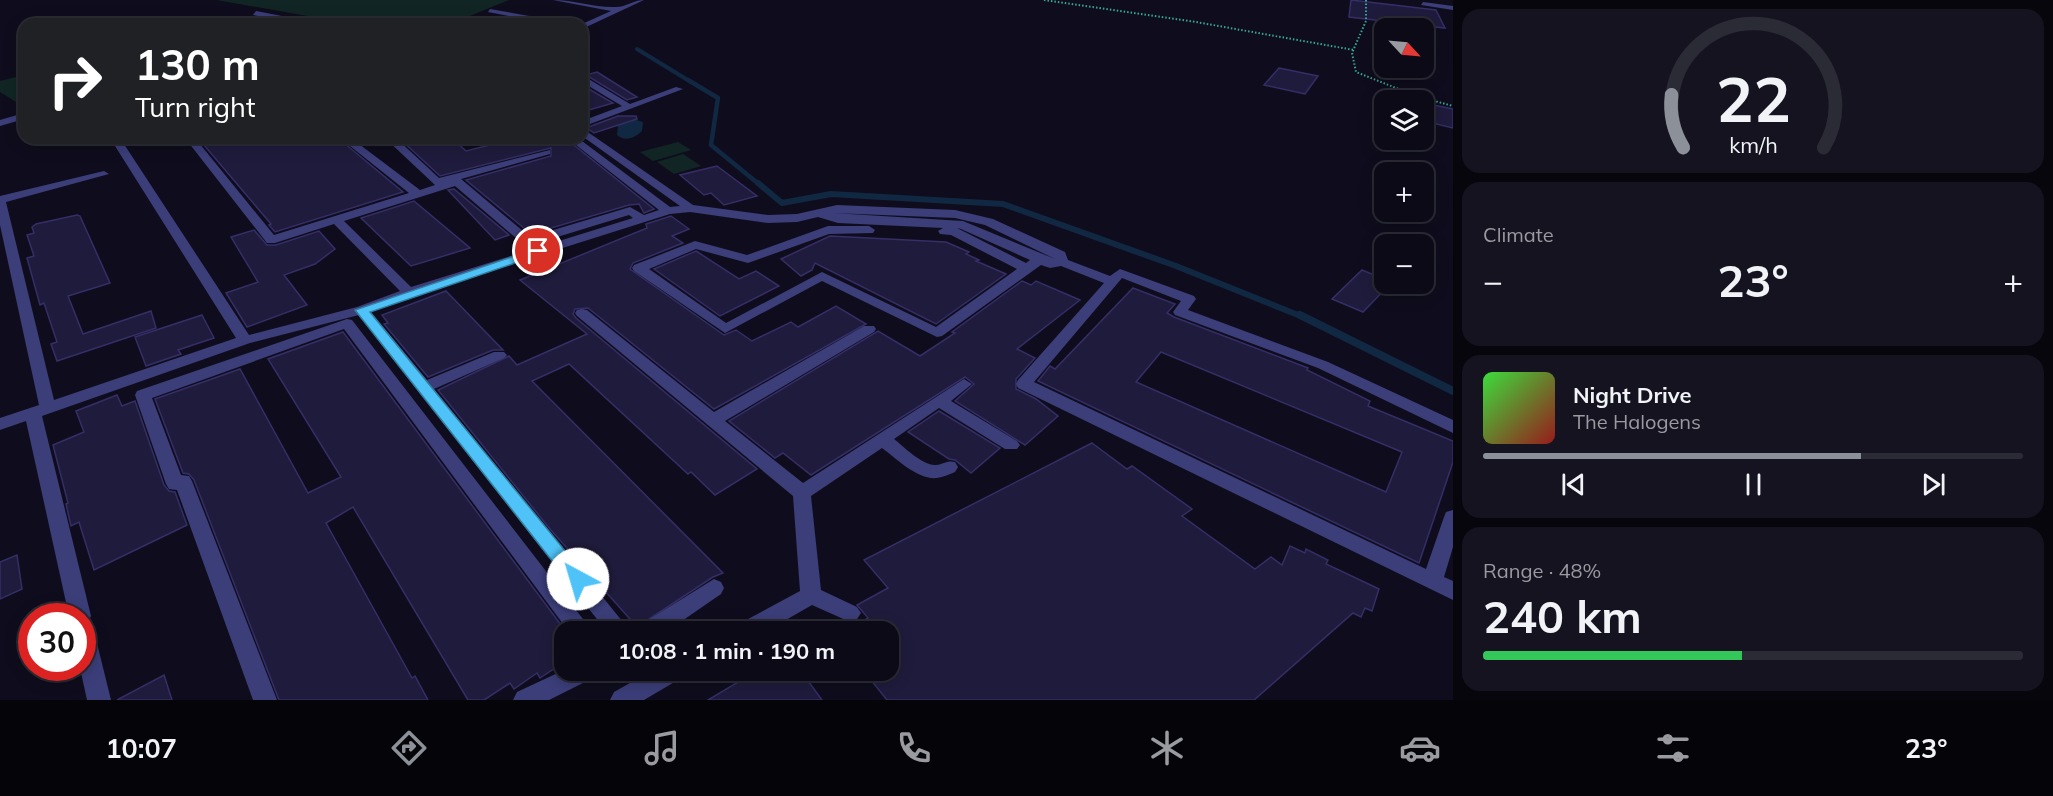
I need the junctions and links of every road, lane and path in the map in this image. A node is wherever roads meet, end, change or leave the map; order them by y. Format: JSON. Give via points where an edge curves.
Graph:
{"nodes":[{"id":1,"x":556,"y":0,"type":"edge"},
{"id":2,"x":641,"y":0,"type":"edge"},
{"id":3,"x":1044,"y":0,"type":"edge"},
{"id":4,"x":1366,"y":0,"type":"edge"},
{"id":5,"x":1423,"y":4,"type":"dead end"},
{"id":6,"x":1453,"y":8,"type":"edge"},
{"id":7,"x":619,"y":10,"type":"junction"},
{"id":8,"x":490,"y":11,"type":"dead end"},
{"id":9,"x":256,"y":13,"type":"dead end"},
{"id":10,"x":282,"y":18,"type":"edge"},
{"id":11,"x":529,"y":18,"type":"edge"},
{"id":12,"x":588,"y":24,"type":"edge"},
{"id":13,"x":1354,"y":50,"type":"junction"},
{"id":14,"x":588,"y":82,"type":"edge"},
{"id":15,"x":679,"y":89,"type":"dead end"},
{"id":16,"x":1453,"y":106,"type":"edge"},
{"id":17,"x":629,"y":107,"type":"junction"},
{"id":18,"x":18,"y":118,"type":"edge"},
{"id":19,"x":588,"y":122,"type":"edge"},
{"id":20,"x":0,"y":123,"type":"edge"},
{"id":21,"x":588,"y":135,"type":"edge"},
{"id":22,"x":119,"y":144,"type":"edge"},
{"id":23,"x":195,"y":144,"type":"edge"},
{"id":24,"x":353,"y":144,"type":"edge"},
{"id":25,"x":396,"y":144,"type":"edge"},
{"id":26,"x":580,"y":144,"type":"edge"},
{"id":27,"x":546,"y":152,"type":"dead end"},
{"id":28,"x":104,"y":174,"type":"dead end"},
{"id":29,"x":455,"y":180,"type":"junction"},
{"id":30,"x":418,"y":194,"type":"junction"},
{"id":31,"x":0,"y":200,"type":"edge"},
{"id":32,"x":690,"y":208,"type":"junction"},
{"id":33,"x":668,"y":211,"type":"junction"},
{"id":34,"x":822,"y":214,"type":"junction"},
{"id":35,"x":643,"y":219,"type":"junction"},
{"id":36,"x":336,"y":220,"type":"junction"},
{"id":37,"x":1040,"y":259,"type":"junction"},
{"id":38,"x":1062,"y":262,"type":"junction"},
{"id":39,"x":1027,"y":268,"type":"junction"},
{"id":40,"x":1113,"y":282,"type":"junction"},
{"id":41,"x":409,"y":292,"type":"junction"},
{"id":42,"x":362,"y":310,"type":"junction"},
{"id":43,"x":582,"y":313,"type":"dead end"},
{"id":44,"x":869,"y":329,"type":"dead end"},
{"id":45,"x":244,"y":340,"type":"junction"},
{"id":46,"x":499,"y":355,"type":"dead end"},
{"id":47,"x":964,"y":384,"type":"dead end"},
{"id":48,"x":423,"y":388,"type":"junction"},
{"id":49,"x":939,"y":401,"type":"junction"},
{"id":50,"x":41,"y":411,"type":"junction"},
{"id":51,"x":714,"y":420,"type":"junction"},
{"id":52,"x":0,"y":424,"type":"edge"},
{"id":53,"x":1453,"y":427,"type":"edge"},
{"id":54,"x":882,"y":439,"type":"junction"},
{"id":55,"x":1011,"y":445,"type":"dead end"},
{"id":56,"x":949,"y":467,"type":"dead end"},
{"id":57,"x":802,"y":493,"type":"junction"},
{"id":58,"x":1453,"y":517,"type":"edge"},
{"id":59,"x":1432,"y":581,"type":"junction"},
{"id":60,"x":714,"y":588,"type":"dead end"},
{"id":61,"x":1453,"y":591,"type":"edge"},
{"id":62,"x":811,"y":595,"type":"junction"},
{"id":63,"x":78,"y":603,"type":"edge"},
{"id":64,"x":850,"y":613,"type":"dead end"},
{"id":65,"x":574,"y":621,"type":"edge"},
{"id":66,"x":611,"y":621,"type":"edge"},
{"id":67,"x":664,"y":621,"type":"edge"},
{"id":68,"x":765,"y":621,"type":"edge"},
{"id":69,"x":95,"y":681,"type":"edge"},
{"id":70,"x":565,"y":681,"type":"edge"},
{"id":71,"x":656,"y":681,"type":"edge"},
{"id":72,"x":99,"y":700,"type":"edge"},
{"id":73,"x":265,"y":700,"type":"edge"},
{"id":74,"x":525,"y":700,"type":"edge"},
{"id":75,"x":622,"y":700,"type":"edge"}],
"edges":[{"from":1,"to":7,"type":"street"},
{"from":2,"to":7,"type":"street"},
{"from":3,"to":13,"type":"path","via":[[1219,25]]},
{"from":4,"to":13,"type":"path","via":[[1368,15]]},
{"from":5,"to":6,"type":"street"},
{"from":7,"to":12,"type":"street"},
{"from":8,"to":11,"type":"street"},
{"from":9,"to":10,"type":"street"},
{"from":13,"to":16,"type":"path","via":[[1356,72]]},
{"from":14,"to":17,"type":"street"},
{"from":15,"to":17,"type":"street"},
{"from":17,"to":19,"type":"street"},
{"from":18,"to":20,"type":"street"},
{"from":21,"to":32,"type":"street"},
{"from":22,"to":45,"type":"street"},
{"from":23,"to":36,"type":"street","via":[[271,240]]},
{"from":24,"to":30,"type":"street"},
{"from":25,"to":29,"type":"street","via":[[436,182]]},
{"from":26,"to":33,"type":"street"},
{"from":27,"to":29,"type":"street"},
{"from":28,"to":31,"type":"street"},
{"from":29,"to":30,"type":"street"},
{"from":29,"to":35,"type":"street","via":[[528,242],[630,211]]},
{"from":30,"to":36,"type":"street"},
{"from":31,"to":50,"type":"street"},
{"from":32,"to":33,"type":"street"},
{"from":32,"to":34,"type":"street","via":[[768,219]]},
{"from":33,"to":35,"type":"street"},
{"from":34,"to":37,"type":"street","via":[[838,219],[963,225]]},
{"from":34,"to":38,"type":"street","via":[[837,209],[972,217],[1060,255]]},
{"from":35,"to":41,"type":"street"},
{"from":36,"to":41,"type":"street"},
{"from":37,"to":38,"type":"street","via":[[1050,264]]},
{"from":37,"to":39,"type":"street"},
{"from":38,"to":40,"type":"street"},
{"from":39,"to":39,"type":"street","via":[[936,333],[822,276],[725,329],[639,268],[695,245],[748,259],[828,230],[954,231]]},
{"from":40,"to":53,"type":"street","via":[[1120,273],[1189,299],[1180,312],[1323,365]]},
{"from":40,"to":59,"type":"street","via":[[1024,384]]},
{"from":41,"to":42,"type":"street"},
{"from":42,"to":45,"type":"street"},
{"from":42,"to":48,"type":"street"},
{"from":43,"to":51,"type":"street"},
{"from":44,"to":51,"type":"street"},
{"from":45,"to":50,"type":"street"},
{"from":46,"to":48,"type":"street"},
{"from":47,"to":49,"type":"street"},
{"from":48,"to":66,"type":"street"},
{"from":49,"to":54,"type":"street"},
{"from":49,"to":55,"type":"street"},
{"from":50,"to":52,"type":"street"},
{"from":50,"to":63,"type":"street"},
{"from":51,"to":57,"type":"street"},
{"from":54,"to":56,"type":"street","via":[[920,467],[935,472]]},
{"from":54,"to":57,"type":"street"},
{"from":57,"to":62,"type":"street"},
{"from":58,"to":59,"type":"street"},
{"from":59,"to":61,"type":"street"},
{"from":60,"to":67,"type":"street"},
{"from":62,"to":64,"type":"street"},
{"from":62,"to":68,"type":"street"},
{"from":65,"to":73,"type":"street","via":[[347,323],[143,395],[175,484],[183,481]]},
{"from":69,"to":72,"type":"street"},
{"from":70,"to":74,"type":"street"},
{"from":71,"to":75,"type":"street"}]}
